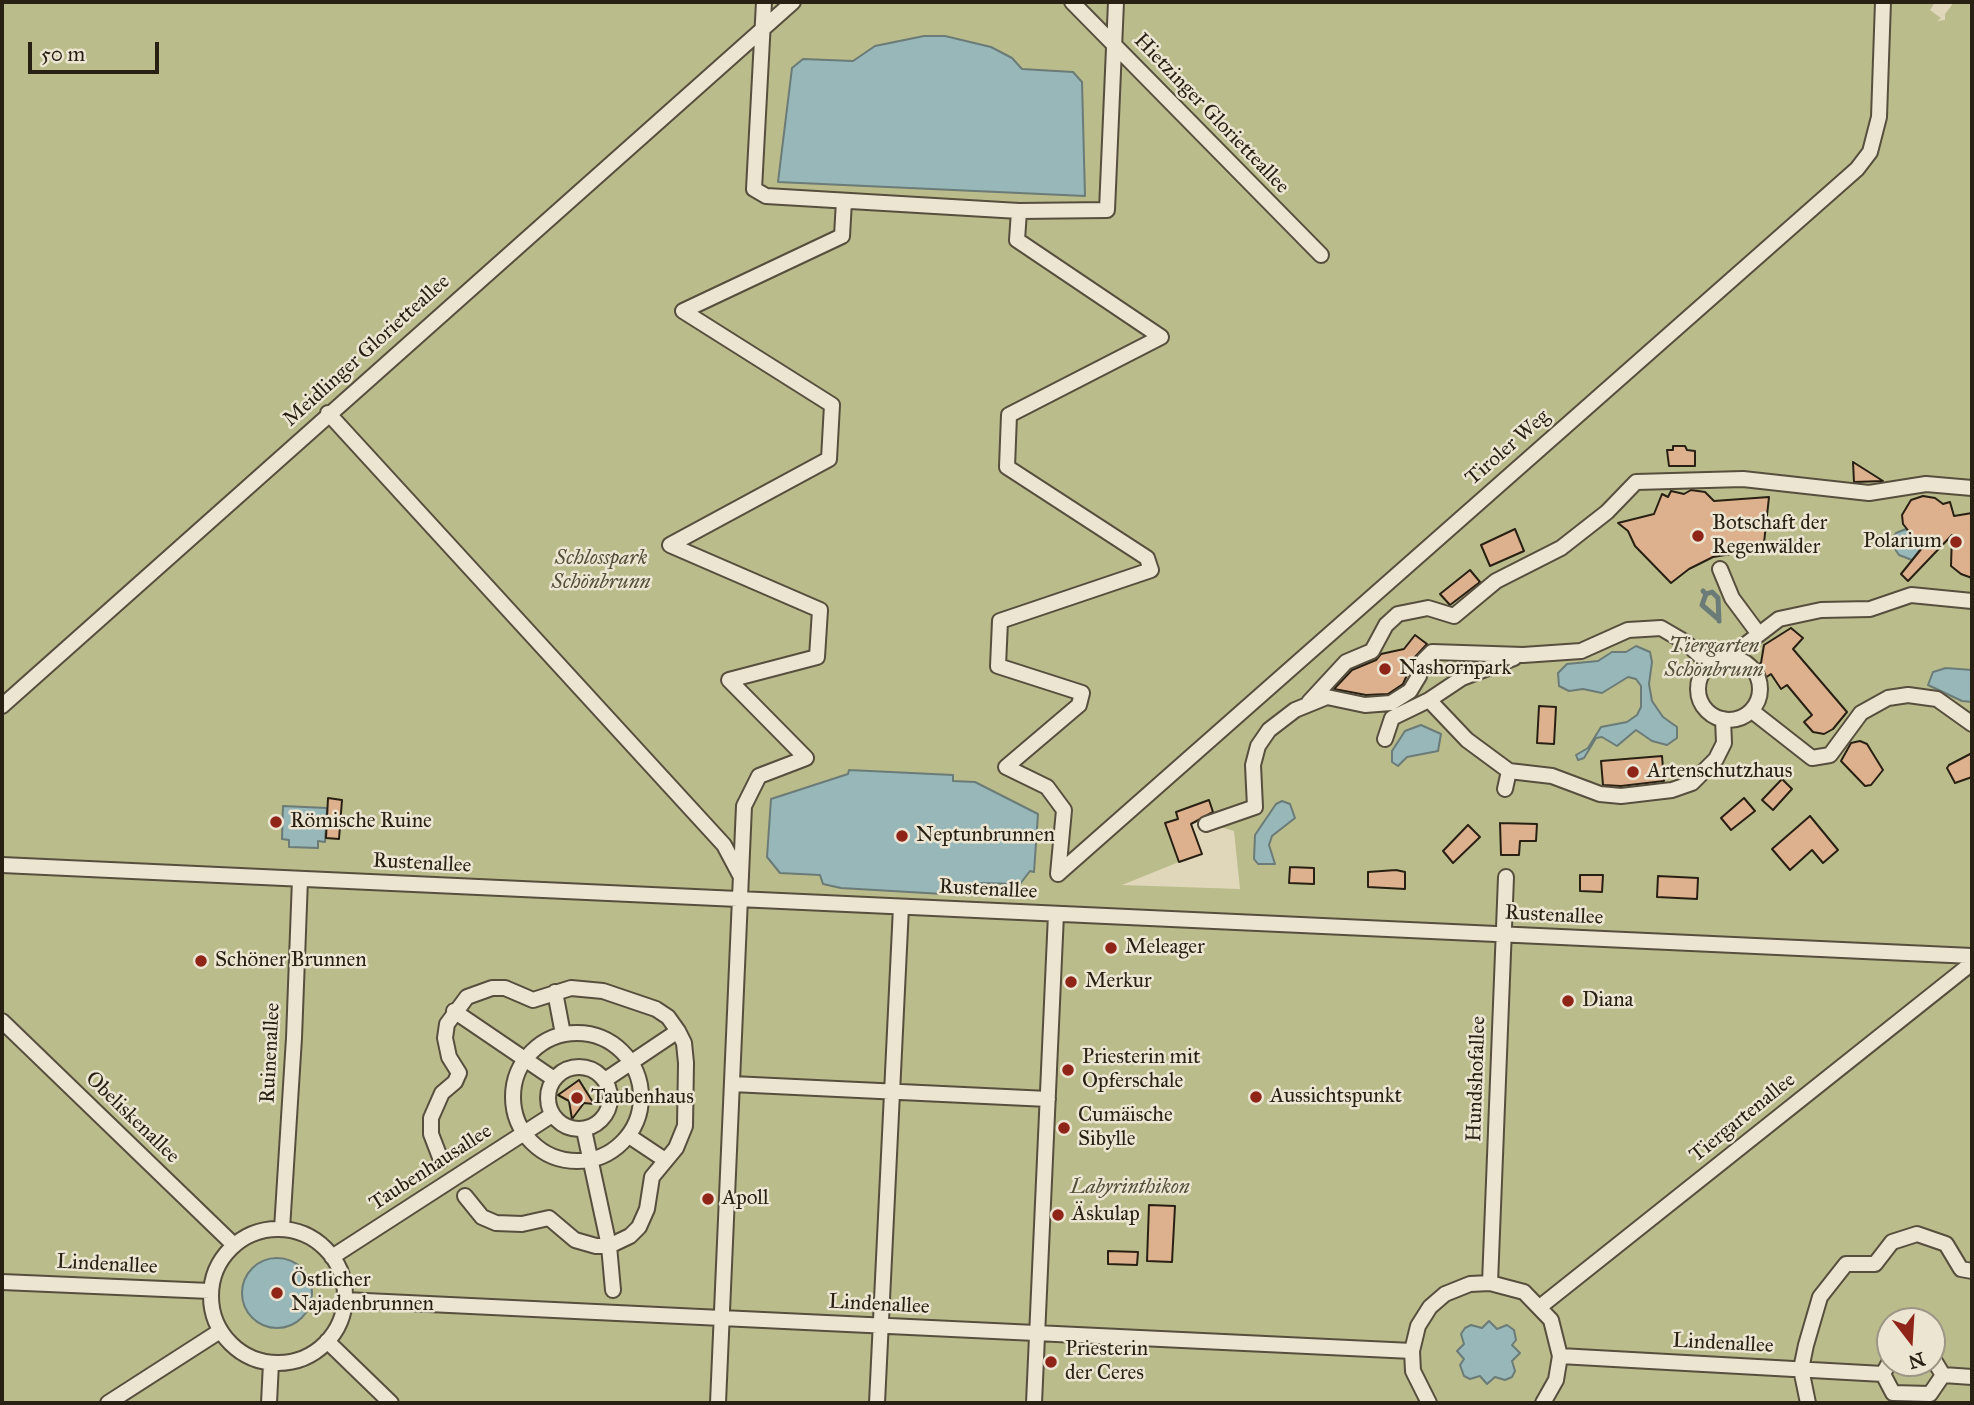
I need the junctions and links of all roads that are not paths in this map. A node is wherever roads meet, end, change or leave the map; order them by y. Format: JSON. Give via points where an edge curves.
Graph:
{"nodes":[{"id":1,"x":764,"y":2,"type":"edge"},
{"id":2,"x":793,"y":2,"type":"edge"},
{"id":3,"x":1072,"y":2,"type":"edge"},
{"id":4,"x":1116,"y":2,"type":"edge"},
{"id":5,"x":1883,"y":2,"type":"edge"},
{"id":6,"x":762,"y":29,"type":"junction"},
{"id":7,"x":1116,"y":47,"type":"junction"},
{"id":8,"x":844,"y":201,"type":"junction"},
{"id":9,"x":1019,"y":211,"type":"junction"},
{"id":10,"x":1321,"y":255,"type":"dead end"},
{"id":11,"x":328,"y":413,"type":"junction"},
{"id":12,"x":1972,"y":488,"type":"edge"},
{"id":13,"x":1720,"y":569,"type":"dead end"},
{"id":14,"x":1972,"y":601,"type":"edge"},
{"id":15,"x":1758,"y":633,"type":"junction"},
{"id":16,"x":1523,"y":655,"type":"junction"},
{"id":17,"x":1728,"y":658,"type":"junction"},
{"id":18,"x":1710,"y":665,"type":"junction"},
{"id":19,"x":1429,"y":700,"type":"junction"},
{"id":20,"x":1309,"y":702,"type":"junction"},
{"id":21,"x":2,"y":706,"type":"edge"},
{"id":22,"x":1752,"y":711,"type":"junction"},
{"id":23,"x":1723,"y":719,"type":"junction"},
{"id":24,"x":1972,"y":724,"type":"edge"},
{"id":25,"x":1385,"y":739,"type":"dead end"},
{"id":26,"x":1509,"y":771,"type":"junction"},
{"id":27,"x":1505,"y":789,"type":"dead end"},
{"id":28,"x":1206,"y":824,"type":"dead end"},
{"id":29,"x":2,"y":866,"type":"edge"},
{"id":30,"x":1506,"y":877,"type":"dead end"},
{"id":31,"x":741,"y":878,"type":"junction"},
{"id":32,"x":300,"y":879,"type":"junction"},
{"id":33,"x":740,"y":900,"type":"junction"},
{"id":34,"x":901,"y":907,"type":"junction"},
{"id":35,"x":1056,"y":914,"type":"junction"},
{"id":36,"x":1504,"y":934,"type":"junction"},
{"id":37,"x":1972,"y":956,"type":"edge"},
{"id":38,"x":1972,"y":963,"type":"edge"},
{"id":39,"x":555,"y":992,"type":"junction"},
{"id":40,"x":454,"y":1011,"type":"junction"},
{"id":41,"x":2,"y":1021,"type":"edge"},
{"id":42,"x":678,"y":1031,"type":"junction"},
{"id":43,"x":563,"y":1034,"type":"junction"},
{"id":44,"x":525,"y":1059,"type":"junction"},
{"id":45,"x":632,"y":1062,"type":"junction"},
{"id":46,"x":554,"y":1079,"type":"junction"},
{"id":47,"x":605,"y":1080,"type":"junction"},
{"id":48,"x":732,"y":1084,"type":"junction"},
{"id":49,"x":892,"y":1092,"type":"junction"},
{"id":50,"x":1048,"y":1099,"type":"junction"},
{"id":51,"x":552,"y":1115,"type":"junction"},
{"id":52,"x":584,"y":1130,"type":"junction"},
{"id":53,"x":524,"y":1133,"type":"junction"},
{"id":54,"x":629,"y":1136,"type":"junction"},
{"id":55,"x":441,"y":1160,"type":"dead end"},
{"id":56,"x":591,"y":1160,"type":"junction"},
{"id":57,"x":665,"y":1160,"type":"junction"},
{"id":58,"x":465,"y":1196,"type":"dead end"},
{"id":59,"x":282,"y":1229,"type":"junction"},
{"id":60,"x":234,"y":1245,"type":"junction"},
{"id":61,"x":609,"y":1246,"type":"junction"},
{"id":62,"x":332,"y":1257,"type":"junction"},
{"id":63,"x":1972,"y":1271,"type":"edge"},
{"id":64,"x":2,"y":1282,"type":"edge"},
{"id":65,"x":1490,"y":1283,"type":"junction"},
{"id":66,"x":614,"y":1290,"type":"dead end"},
{"id":67,"x":210,"y":1291,"type":"junction"},
{"id":68,"x":345,"y":1300,"type":"junction"},
{"id":69,"x":1541,"y":1306,"type":"junction"},
{"id":70,"x":722,"y":1318,"type":"junction"},
{"id":71,"x":881,"y":1326,"type":"junction"},
{"id":72,"x":220,"y":1331,"type":"junction"},
{"id":73,"x":1037,"y":1333,"type":"junction"},
{"id":74,"x":327,"y":1341,"type":"junction"},
{"id":75,"x":1412,"y":1351,"type":"junction"},
{"id":76,"x":1560,"y":1356,"type":"junction"},
{"id":77,"x":271,"y":1363,"type":"junction"},
{"id":78,"x":1876,"y":1368,"type":"edge"},
{"id":79,"x":1801,"y":1370,"type":"junction"},
{"id":80,"x":1946,"y":1375,"type":"edge"},
{"id":81,"x":1889,"y":1377,"type":"edge"},
{"id":82,"x":1942,"y":1377,"type":"edge"},
{"id":83,"x":1972,"y":1377,"type":"edge"},
{"id":84,"x":1551,"y":1400,"type":"edge"},
{"id":85,"x":1425,"y":1402,"type":"edge"},
{"id":86,"x":108,"y":1403,"type":"edge"},
{"id":87,"x":269,"y":1403,"type":"edge"},
{"id":88,"x":391,"y":1403,"type":"edge"},
{"id":89,"x":718,"y":1403,"type":"edge"},
{"id":90,"x":877,"y":1403,"type":"edge"},
{"id":91,"x":1034,"y":1403,"type":"edge"},
{"id":92,"x":1808,"y":1403,"type":"edge"}],
"edges":[{"from":1,"to":6,"type":"street"},
{"from":2,"to":6,"type":"street","name":"Meidlinger Glorietteallee"},
{"from":3,"to":7,"type":"street","name":"Hietzinger Glorietteallee"},
{"from":4,"to":7,"type":"street"},
{"from":5,"to":9,"type":"street","name":"Tiroler Weg","via":[[1879,117],[1870,152],[1857,169],[1058,874],[1064,810],[1047,787],[1006,767],[1079,705],[1082,693],[998,666],[1000,621],[1151,570],[1147,558],[1007,467],[1009,415],[1161,337],[1017,240]]},
{"from":6,"to":8,"type":"street","via":[[754,189],[766,196]]},
{"from":6,"to":11,"type":"street","name":"Meidlinger Glorietteallee"},
{"from":7,"to":9,"type":"street","via":[[1107,210]]},
{"from":7,"to":10,"type":"street","name":"Hietzinger Glorietteallee"},
{"from":8,"to":9,"type":"street"},
{"from":8,"to":31,"type":"street","via":[[842,236],[683,311],[832,405],[829,459],[670,545],[820,610],[817,657],[729,680],[806,758],[759,776],[744,806]]},
{"from":11,"to":21,"type":"street","name":"Meidlinger Glorietteallee"},
{"from":11,"to":31,"type":"street","via":[[724,845]]},
{"from":12,"to":20,"type":"street","via":[[1926,484],[1869,493],[1743,479],[1636,482],[1582,532],[1541,560],[1496,581],[1456,615],[1428,608],[1398,614],[1372,651],[1346,662]]},
{"from":13,"to":15,"type":"street","via":[[1732,598]]},
{"from":14,"to":15,"type":"street","via":[[1911,596],[1870,609],[1821,610],[1779,619]]},
{"from":15,"to":17,"type":"street"},
{"from":16,"to":18,"type":"street","via":[[1581,652],[1628,630],[1661,628]]},
{"from":16,"to":19,"type":"street","via":[[1462,678]]},
{"from":16,"to":20,"type":"street","via":[[1438,650],[1424,660],[1409,691],[1391,703],[1365,705],[1327,697]]},
{"from":17,"to":18,"type":"street"},
{"from":17,"to":22,"type":"street","via":[[1748,664],[1759,681],[1758,702]]},
{"from":18,"to":23,"type":"street","via":[[1698,691],[1706,709]]},
{"from":19,"to":25,"type":"street","via":[[1392,718]]},
{"from":19,"to":26,"type":"street","via":[[1467,740]]},
{"from":20,"to":28,"type":"street","via":[[1269,730],[1258,746],[1253,765],[1255,807]]},
{"from":22,"to":23,"type":"street","via":[[1733,720]]},
{"from":22,"to":24,"type":"street","via":[[1812,758],[1830,755],[1861,713],[1888,698],[1937,699]]},
{"from":23,"to":26,"type":"street","via":[[1724,743],[1716,759],[1692,783],[1672,790],[1600,794],[1552,776]]},
{"from":26,"to":27,"type":"street"},
{"from":29,"to":32,"type":"street","name":"Rustenallee"},
{"from":30,"to":36,"type":"street","name":"Hundshofallee"},
{"from":31,"to":33,"type":"street"},
{"from":32,"to":33,"type":"street","name":"Rustenallee"},
{"from":32,"to":59,"type":"street","name":"Ruinenallee"},
{"from":33,"to":34,"type":"street","name":"Rustenallee"},
{"from":33,"to":48,"type":"street"},
{"from":34,"to":35,"type":"street","name":"Rustenallee"},
{"from":34,"to":49,"type":"street"},
{"from":35,"to":36,"type":"street","name":"Rustenallee"},
{"from":35,"to":50,"type":"street"},
{"from":36,"to":37,"type":"street","name":"Rustenallee"},
{"from":36,"to":65,"type":"street","name":"Hundshofallee"},
{"from":38,"to":69,"type":"street","name":"Tiergartenallee"},
{"from":39,"to":40,"type":"street","via":[[533,1000],[505,988],[492,988],[467,997]]},
{"from":39,"to":42,"type":"street","via":[[572,988],[603,991],[656,1009]]},
{"from":39,"to":43,"type":"street"},
{"from":40,"to":44,"type":"street"},
{"from":40,"to":55,"type":"street","via":[[445,1038],[459,1073],[442,1093],[431,1118],[431,1134]]},
{"from":41,"to":60,"type":"street","name":"Obeliskenallee"},
{"from":42,"to":45,"type":"street"},
{"from":42,"to":57,"type":"street","via":[[686,1063],[685,1126]]},
{"from":43,"to":44,"type":"street","via":[[541,1043]]},
{"from":43,"to":45,"type":"street","via":[[602,1037]]},
{"from":44,"to":46,"type":"street"},
{"from":44,"to":53,"type":"street","via":[[515,1079],[513,1100]]},
{"from":45,"to":47,"type":"street"},
{"from":45,"to":54,"type":"street","via":[[641,1082],[642,1105]]},
{"from":46,"to":47,"type":"street","via":[[580,1067]]},
{"from":46,"to":51,"type":"street","via":[[548,1096]]},
{"from":47,"to":52,"type":"street","via":[[611,1100],[608,1111],[603,1120]]},
{"from":48,"to":49,"type":"street"},
{"from":48,"to":70,"type":"street"},
{"from":49,"to":50,"type":"street"},
{"from":49,"to":71,"type":"street"},
{"from":50,"to":73,"type":"street"},
{"from":51,"to":52,"type":"street","via":[[569,1129]]},
{"from":51,"to":53,"type":"street","name":"Taubenhausallee"},
{"from":52,"to":56,"type":"street"},
{"from":53,"to":56,"type":"street","via":[[548,1154],[569,1161]]},
{"from":53,"to":62,"type":"street","name":"Taubenhausallee"},
{"from":54,"to":56,"type":"street","via":[[612,1151]]},
{"from":54,"to":57,"type":"street"},
{"from":56,"to":61,"type":"street"},
{"from":57,"to":61,"type":"street","via":[[652,1177],[639,1227]]},
{"from":58,"to":61,"type":"street","via":[[482,1217],[496,1223],[549,1218],[575,1240]]},
{"from":59,"to":60,"type":"street","via":[[250,1235]]},
{"from":59,"to":62,"type":"street","via":[[309,1237]]},
{"from":60,"to":67,"type":"street","via":[[216,1269]]},
{"from":61,"to":66,"type":"street"},
{"from":62,"to":68,"type":"street","via":[[342,1275]]},
{"from":63,"to":79,"type":"street","via":[[1961,1269],[1946,1244],[1917,1234],[1892,1242],[1875,1264],[1846,1265],[1820,1297]]},
{"from":64,"to":67,"type":"street","name":"Lindenallee"},
{"from":65,"to":69,"type":"street","via":[[1518,1290]]},
{"from":65,"to":75,"type":"street","via":[[1457,1288],[1430,1307],[1418,1326]]},
{"from":67,"to":72,"type":"street"},
{"from":68,"to":70,"type":"street","name":"Lindenallee"},
{"from":68,"to":74,"type":"street","via":[[341,1319]]},
{"from":69,"to":76,"type":"street","via":[[1557,1336]]},
{"from":70,"to":71,"type":"street","name":"Lindenallee"},
{"from":70,"to":89,"type":"street"},
{"from":71,"to":73,"type":"street","name":"Lindenallee"},
{"from":71,"to":90,"type":"street"},
{"from":72,"to":77,"type":"street","via":[[241,1353]]},
{"from":72,"to":86,"type":"street"},
{"from":73,"to":75,"type":"street","name":"Lindenallee"},
{"from":73,"to":91,"type":"street"},
{"from":74,"to":77,"type":"street","via":[[306,1357]]},
{"from":74,"to":88,"type":"street"},
{"from":75,"to":85,"type":"street","via":[[1413,1371]]},
{"from":76,"to":79,"type":"street","name":"Lindenallee"},
{"from":76,"to":84,"type":"street"},
{"from":77,"to":87,"type":"street"},
{"from":78,"to":79,"type":"street","name":"Lindenallee"},
{"from":79,"to":92,"type":"street"},
{"from":80,"to":83,"type":"street"},
{"from":81,"to":82,"type":"street","name":"Lindenallee","via":[[1893,1393],[1930,1394]]}]}
